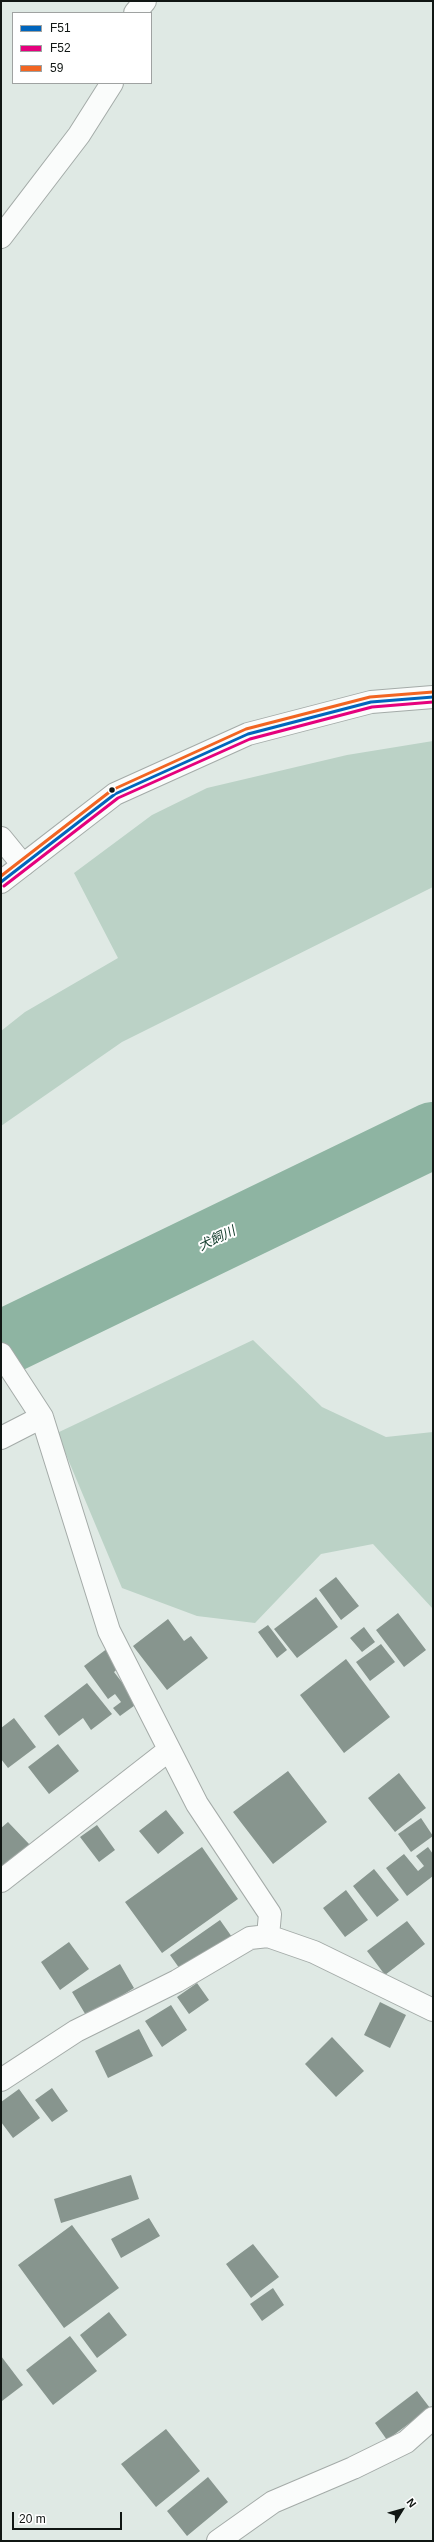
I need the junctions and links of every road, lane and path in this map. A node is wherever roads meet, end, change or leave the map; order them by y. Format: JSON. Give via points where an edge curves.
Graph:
{"nodes":[{"id":1,"x":145,"y":1,"type":"edge"},
{"id":2,"x":136,"y":12,"type":"edge"},
{"id":3,"x":111,"y":84,"type":"edge"},
{"id":4,"x":1,"y":237,"type":"edge"},
{"id":5,"x":433,"y":697,"type":"edge"},
{"id":6,"x":1,"y":838,"type":"edge"},
{"id":7,"x":23,"y":865,"type":"junction"},
{"id":8,"x":1,"y":882,"type":"edge"},
{"id":9,"x":1,"y":1354,"type":"edge"},
{"id":10,"x":42,"y":1417,"type":"junction"},
{"id":11,"x":1,"y":1438,"type":"edge"},
{"id":12,"x":169,"y":1750,"type":"junction"},
{"id":13,"x":1,"y":1881,"type":"edge"},
{"id":14,"x":268,"y":1936,"type":"junction"},
{"id":15,"x":433,"y":2010,"type":"edge"},
{"id":16,"x":1,"y":2080,"type":"edge"},
{"id":17,"x":433,"y":2418,"type":"edge"},
{"id":18,"x":218,"y":2541,"type":"edge"}],
"edges":[{"from":1,"to":2,"type":"street"},
{"from":3,"to":4,"type":"street","via":[[78,135]]},
{"from":5,"to":7,"type":"street","via":[[371,702],[248,734],[115,794]]},
{"from":6,"to":7,"type":"street"},
{"from":7,"to":8,"type":"street"},
{"from":9,"to":10,"type":"street"},
{"from":10,"to":11,"type":"street"},
{"from":10,"to":12,"type":"street","via":[[109,1631]]},
{"from":12,"to":13,"type":"street"},
{"from":12,"to":14,"type":"street","via":[[198,1804],[270,1914]]},
{"from":14,"to":15,"type":"street","via":[[314,1952]]},
{"from":14,"to":16,"type":"street","via":[[250,1938],[177,1981],[76,2031]]},
{"from":17,"to":18,"type":"street","via":[[406,2442],[273,2502]]}]}
